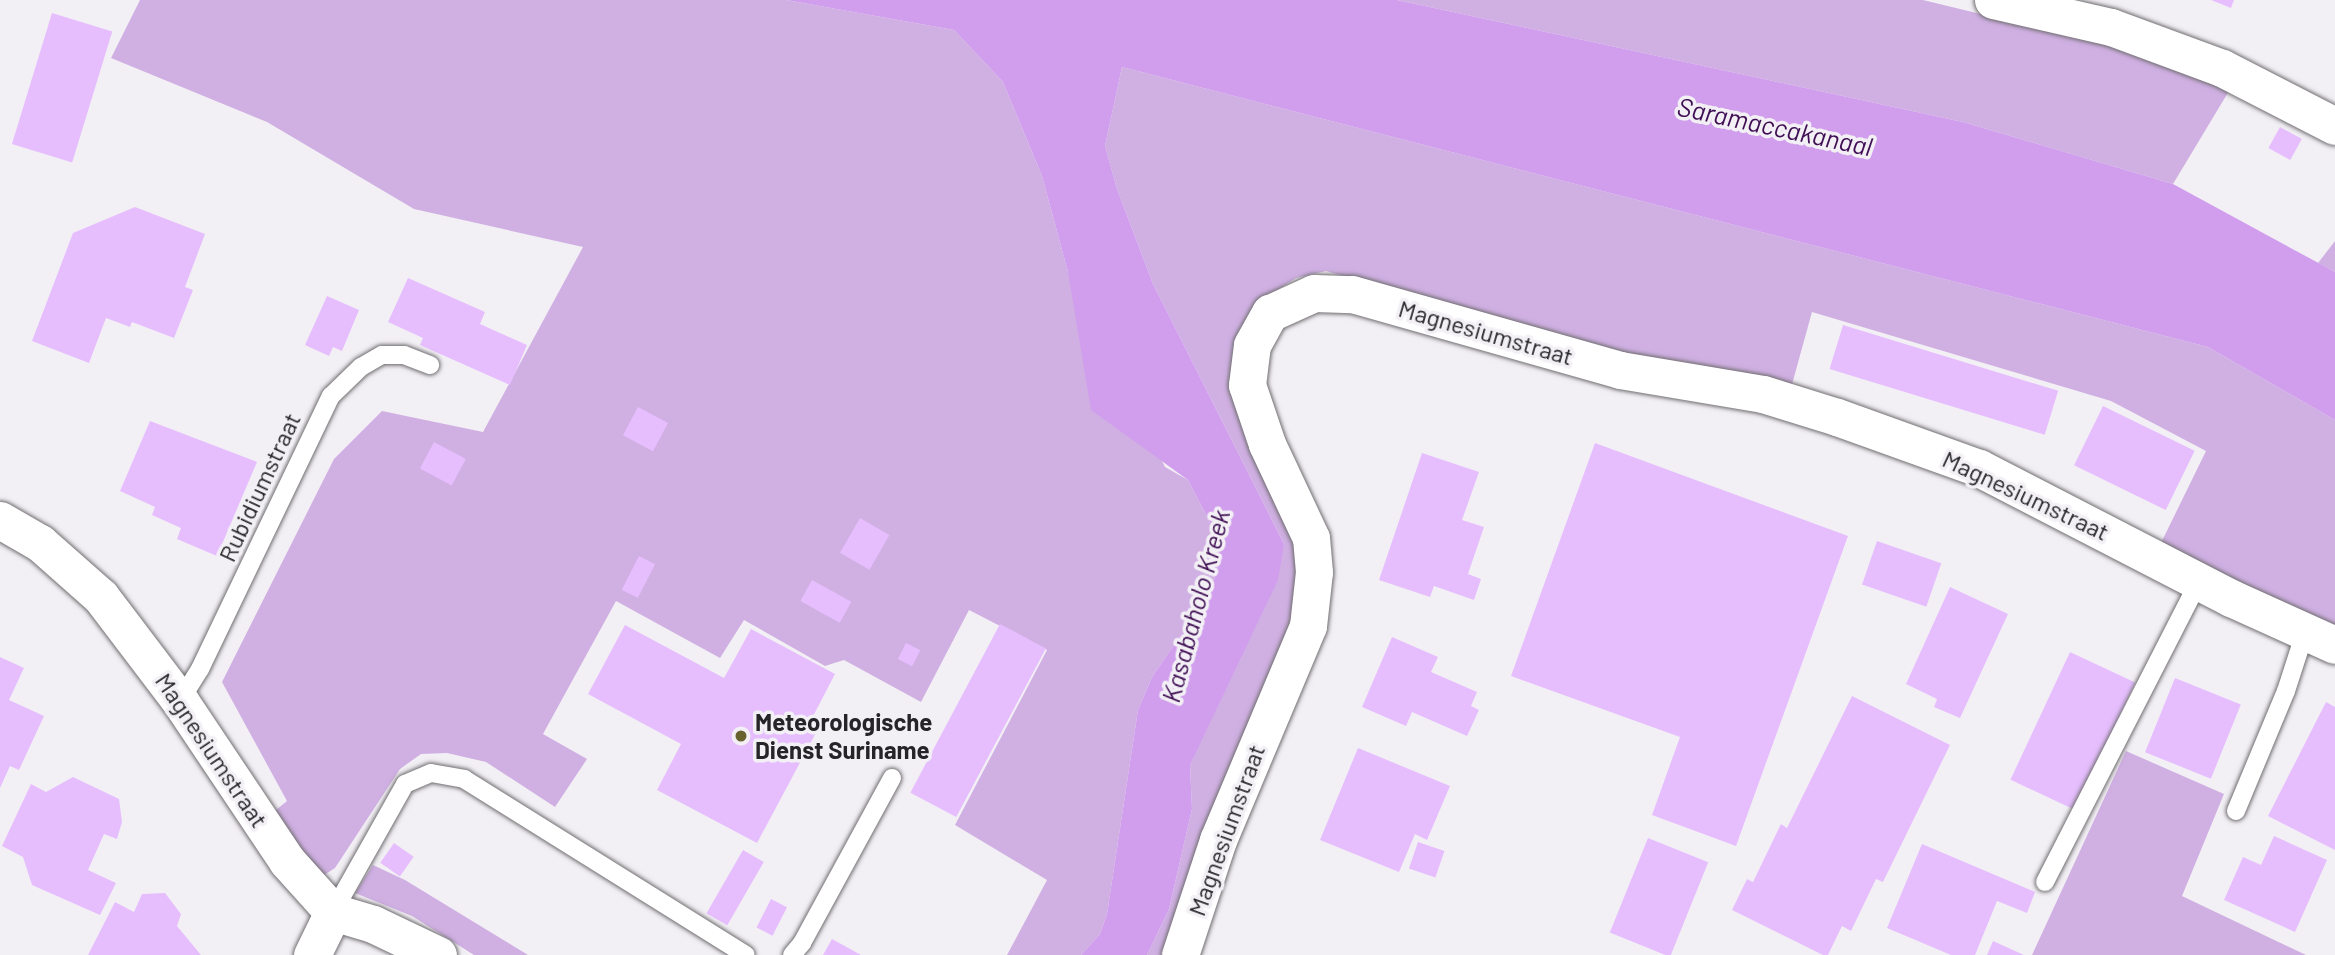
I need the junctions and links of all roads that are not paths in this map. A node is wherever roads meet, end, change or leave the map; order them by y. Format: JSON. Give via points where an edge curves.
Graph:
{"nodes":[{"id":1,"x":1993,"y":0,"type":"edge"},
{"id":2,"x":2335,"y":126,"type":"edge"},
{"id":3,"x":429,"y":365,"type":"dead end"},
{"id":4,"x":0,"y":520,"type":"edge"},
{"id":5,"x":2199,"y":581,"type":"junction"},
{"id":6,"x":2320,"y":639,"type":"edge"},
{"id":7,"x":180,"y":701,"type":"junction"},
{"id":8,"x":892,"y":778,"type":"dead end"},
{"id":9,"x":2236,"y":811,"type":"dead end"},
{"id":10,"x":2045,"y":882,"type":"dead end"},
{"id":11,"x":333,"y":912,"type":"junction"},
{"id":12,"x":312,"y":955,"type":"edge"},
{"id":13,"x":438,"y":955,"type":"edge"},
{"id":14,"x":746,"y":955,"type":"edge"},
{"id":15,"x":792,"y":955,"type":"edge"},
{"id":16,"x":1180,"y":955,"type":"edge"}],
"edges":[{"from":1,"to":2,"type":"street","via":[[2111,27],[2222,68]]},
{"from":3,"to":7,"type":"lane","name":"Rubidiumstraat","via":[[404,355],[382,355],[361,367],[331,396],[200,669]]},
{"from":4,"to":7,"type":"street","name":"Magnesiumstraat","via":[[40,543],[101,597]]},
{"from":5,"to":6,"type":"street","name":"Magnesiumstraat"},
{"from":5,"to":10,"type":"lane"},
{"from":5,"to":16,"type":"street","name":"Magnesiumstraat","via":[[1979,468],[1825,413],[1763,394],[1620,370],[1352,294],[1314,293],[1290,301],[1270,313],[1252,345],[1247,385],[1267,444],[1311,537],[1314,572],[1308,626],[1218,840]]},
{"from":6,"to":9,"type":"lane","via":[[2286,691]]},
{"from":7,"to":11,"type":"street","name":"Magnesiumstraat","via":[[287,861]]},
{"from":8,"to":15,"type":"lane"},
{"from":11,"to":12,"type":"street"},
{"from":11,"to":13,"type":"street","via":[[373,924]]},
{"from":11,"to":14,"type":"lane","via":[[405,784],[431,773],[464,779]]}]}
